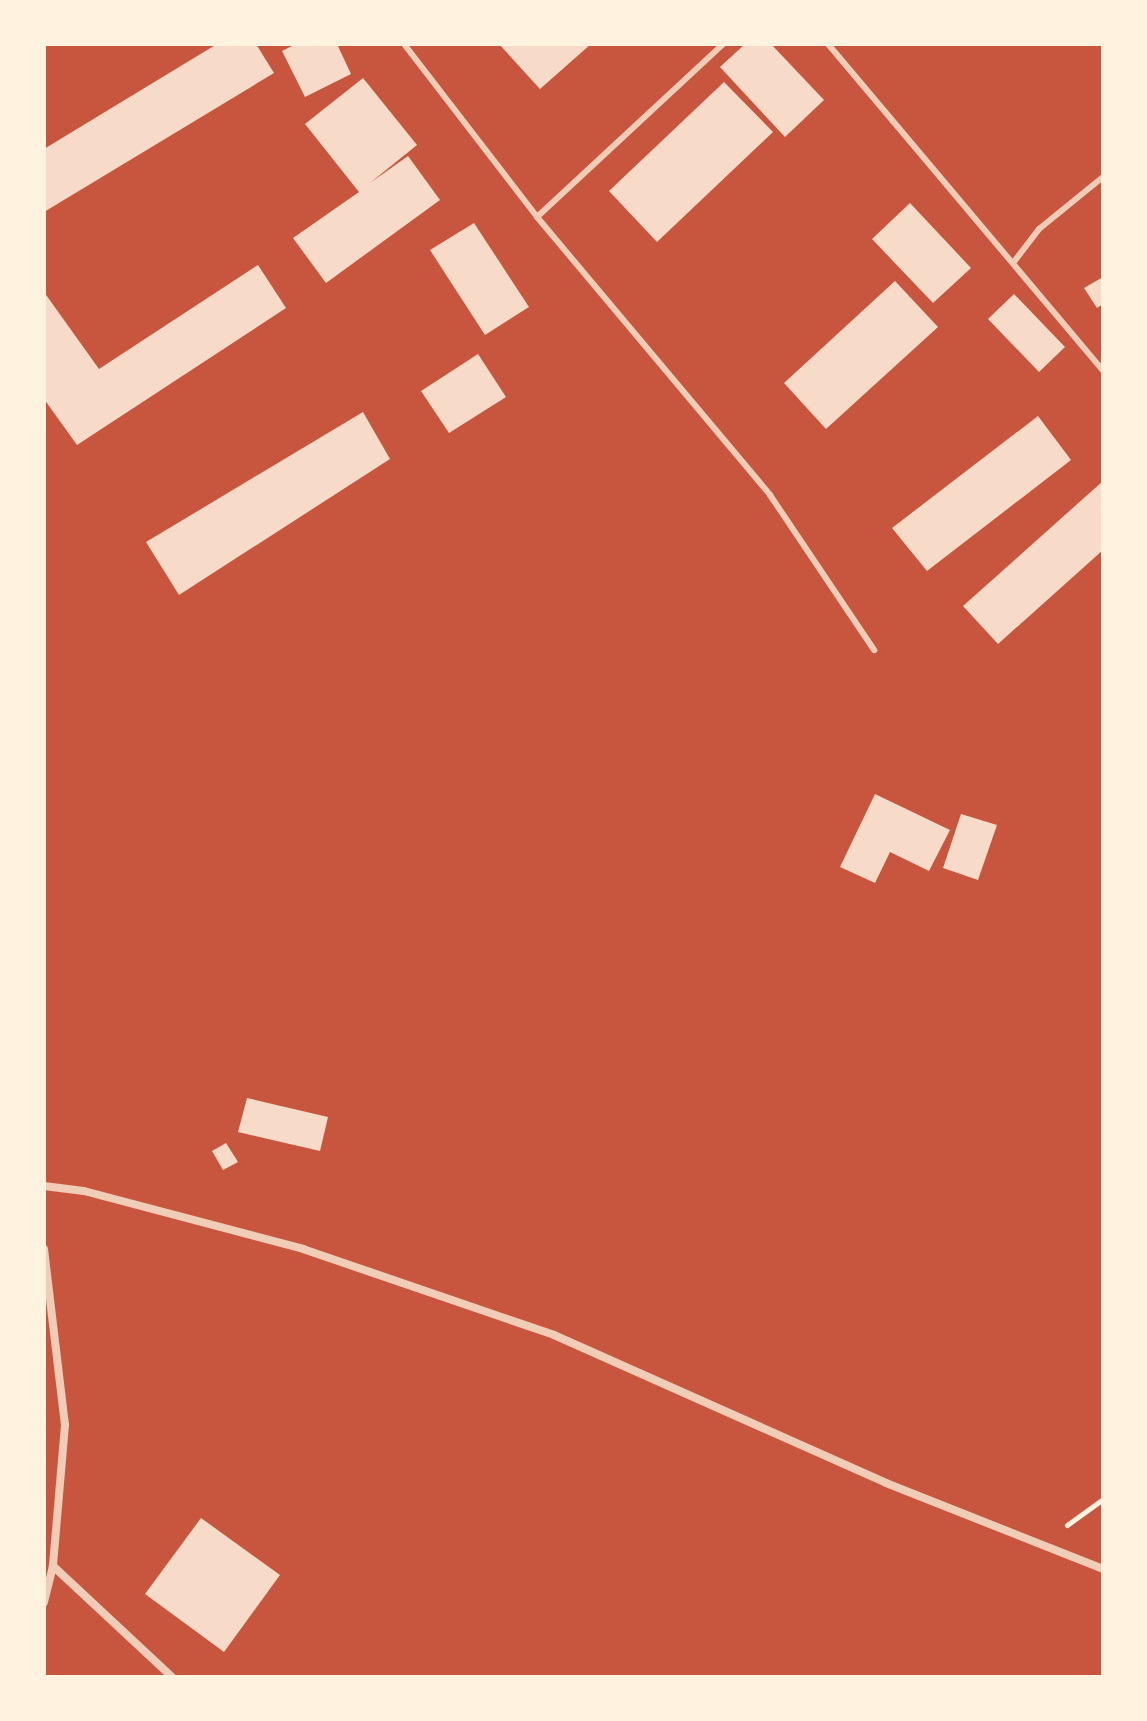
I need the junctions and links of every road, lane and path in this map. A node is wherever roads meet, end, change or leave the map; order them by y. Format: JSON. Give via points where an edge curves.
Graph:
{"nodes":[{"id":1,"x":404,"y":44,"type":"edge"},
{"id":2,"x":723,"y":44,"type":"edge"},
{"id":3,"x":828,"y":44,"type":"edge"},
{"id":4,"x":1103,"y":177,"type":"edge"},
{"id":5,"x":537,"y":217,"type":"junction"},
{"id":6,"x":1013,"y":263,"type":"junction"},
{"id":7,"x":1103,"y":371,"type":"edge"},
{"id":8,"x":874,"y":650,"type":"dead end"},
{"id":9,"x":44,"y":1186,"type":"edge"},
{"id":10,"x":44,"y":1249,"type":"edge"},
{"id":11,"x":53,"y":1566,"type":"junction"},
{"id":12,"x":1103,"y":1569,"type":"edge"},
{"id":13,"x":44,"y":1603,"type":"edge"},
{"id":14,"x":172,"y":1677,"type":"edge"}],
"edges":[{"from":1,"to":5,"type":"lane"},
{"from":2,"to":5,"type":"lane"},
{"from":3,"to":6,"type":"lane"},
{"from":4,"to":6,"type":"lane","via":[[1039,229]]},
{"from":5,"to":8,"type":"lane","via":[[770,495]]},
{"from":6,"to":7,"type":"lane"},
{"from":9,"to":12,"type":"street","via":[[84,1191],[303,1249],[554,1335],[886,1483]]},
{"from":10,"to":11,"type":"street","via":[[65,1425]]},
{"from":11,"to":13,"type":"street"},
{"from":11,"to":14,"type":"street"}]}
